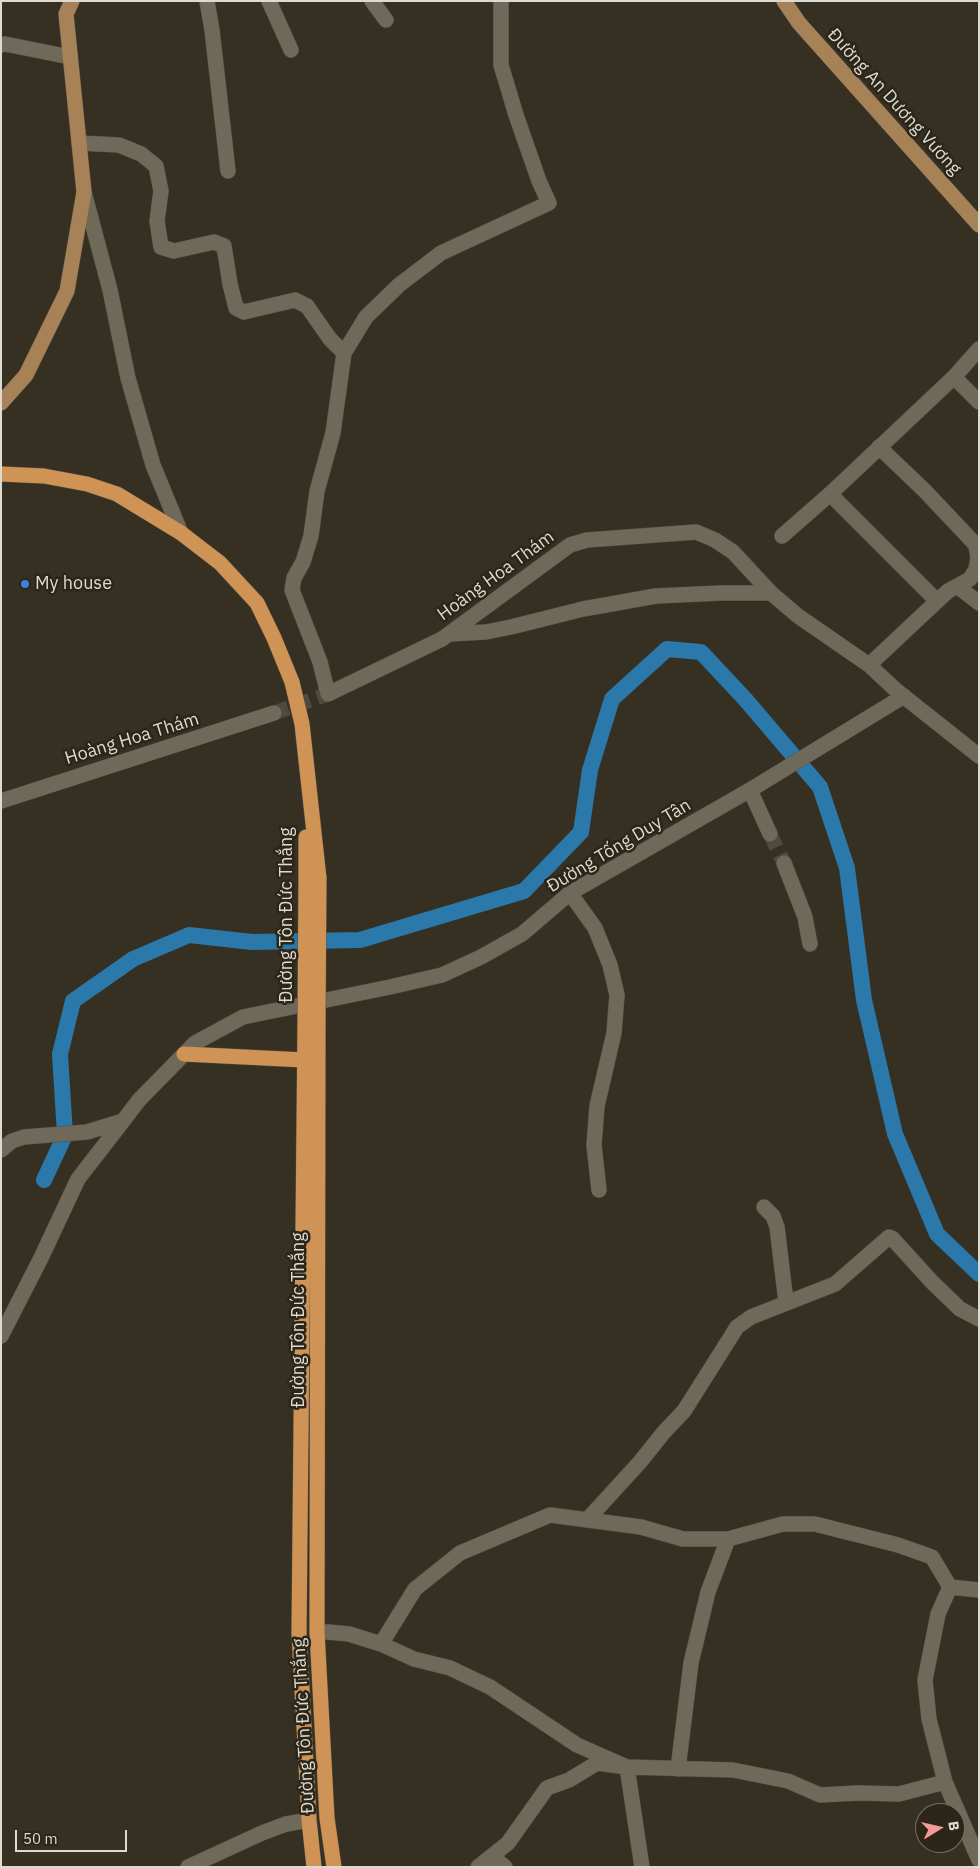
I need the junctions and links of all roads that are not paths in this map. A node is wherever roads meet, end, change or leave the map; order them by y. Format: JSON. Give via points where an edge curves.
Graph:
{"nodes":[{"id":1,"x":207,"y":1,"type":"edge"},
{"id":2,"x":269,"y":1,"type":"edge"},
{"id":3,"x":372,"y":1,"type":"edge"},
{"id":4,"x":501,"y":1,"type":"edge"},
{"id":5,"x":784,"y":1,"type":"edge"},
{"id":6,"x":66,"y":6,"type":"edge"},
{"id":7,"x":386,"y":20,"type":"dead end"},
{"id":8,"x":1,"y":45,"type":"edge"},
{"id":9,"x":291,"y":50,"type":"dead end"},
{"id":10,"x":70,"y":57,"type":"junction"},
{"id":11,"x":79,"y":143,"type":"junction"},
{"id":12,"x":228,"y":171,"type":"dead end"},
{"id":13,"x":84,"y":192,"type":"junction"},
{"id":14,"x":979,"y":225,"type":"edge"},
{"id":15,"x":979,"y":349,"type":"edge"},
{"id":16,"x":344,"y":353,"type":"junction"},
{"id":17,"x":954,"y":377,"type":"junction"},
{"id":18,"x":979,"y":402,"type":"edge"},
{"id":19,"x":1,"y":403,"type":"edge"},
{"id":20,"x":879,"y":447,"type":"junction"},
{"id":21,"x":1,"y":474,"type":"edge"},
{"id":22,"x":830,"y":494,"type":"junction"},
{"id":23,"x":181,"y":533,"type":"junction"},
{"id":24,"x":782,"y":536,"type":"dead end"},
{"id":25,"x":957,"y":586,"type":"junction"},
{"id":26,"x":771,"y":593,"type":"junction"},
{"id":27,"x":937,"y":601,"type":"junction"},
{"id":28,"x":979,"y":603,"type":"edge"},
{"id":29,"x":449,"y":634,"type":"junction"},
{"id":30,"x":869,"y":665,"type":"junction"},
{"id":31,"x":904,"y":696,"type":"junction"},
{"id":32,"x":274,"y":713,"type":"tunnel mouth"},
{"id":33,"x":979,"y":756,"type":"edge"},
{"id":34,"x":750,"y":790,"type":"junction"},
{"id":35,"x":1,"y":802,"type":"edge"},
{"id":36,"x":770,"y":834,"type":"tunnel mouth"},
{"id":37,"x":784,"y":863,"type":"tunnel mouth"},
{"id":38,"x":570,"y":893,"type":"junction"},
{"id":39,"x":810,"y":944,"type":"dead end"},
{"id":40,"x":312,"y":1022,"type":"junction"},
{"id":41,"x":184,"y":1054,"type":"junction"},
{"id":42,"x":304,"y":1060,"type":"junction"},
{"id":43,"x":123,"y":1121,"type":"junction"},
{"id":44,"x":1,"y":1150,"type":"edge"},
{"id":45,"x":599,"y":1190,"type":"dead end"},
{"id":46,"x":764,"y":1207,"type":"dead end"},
{"id":47,"x":786,"y":1302,"type":"junction"},
{"id":48,"x":979,"y":1319,"type":"edge"},
{"id":49,"x":1,"y":1336,"type":"edge"},
{"id":50,"x":587,"y":1520,"type":"junction"},
{"id":51,"x":728,"y":1540,"type":"junction"},
{"id":52,"x":950,"y":1587,"type":"junction"},
{"id":53,"x":979,"y":1590,"type":"edge"},
{"id":54,"x":317,"y":1632,"type":"junction"},
{"id":55,"x":381,"y":1644,"type":"junction"},
{"id":56,"x":627,"y":1767,"type":"junction"},
{"id":57,"x":678,"y":1769,"type":"junction"},
{"id":58,"x":945,"y":1782,"type":"junction"},
{"id":59,"x":308,"y":1820,"type":"junction"},
{"id":60,"x":492,"y":1856,"type":"junction"},
{"id":61,"x":979,"y":1860,"type":"edge"},
{"id":62,"x":188,"y":1867,"type":"edge"},
{"id":63,"x":314,"y":1867,"type":"edge"},
{"id":64,"x":334,"y":1867,"type":"edge"},
{"id":65,"x":478,"y":1867,"type":"edge"},
{"id":66,"x":505,"y":1867,"type":"edge"},
{"id":67,"x":642,"y":1867,"type":"edge"}],
"edges":[{"from":1,"to":12,"type":"street"},
{"from":2,"to":9,"type":"street"},
{"from":3,"to":7,"type":"street"},
{"from":4,"to":16,"type":"street","via":[[501,65],[549,203],[441,254],[399,285],[366,317]]},
{"from":5,"to":14,"type":"main road","name":"Đường An Dương Vương","via":[[799,23]]},
{"from":6,"to":10,"type":"main road"},
{"from":8,"to":10,"type":"street"},
{"from":10,"to":11,"type":"main road"},
{"from":11,"to":13,"type":"main road"},
{"from":11,"to":16,"type":"street","via":[[119,145],[142,154],[156,166],[161,190],[157,221],[161,247],[174,250],[214,242],[224,246],[236,308],[244,312],[295,300],[307,306]]},
{"from":13,"to":19,"type":"main road","via":[[67,292],[26,375]]},
{"from":13,"to":23,"type":"street","via":[[152,464]]},
{"from":15,"to":17,"type":"street"},
{"from":16,"to":29,"type":"street","name":"Hoàng Hoa Thám","via":[[333,433],[317,491],[311,536],[292,590],[320,662],[328,694]]},
{"from":17,"to":18,"type":"street"},
{"from":17,"to":20,"type":"street"},
{"from":20,"to":22,"type":"street"},
{"from":20,"to":25,"type":"street","via":[[976,545],[976,569],[970,579]]},
{"from":21,"to":23,"type":"highway","name":"Đường Tôn Đức Thắng","via":[[44,476],[87,484],[116,494]]},
{"from":22,"to":24,"type":"street"},
{"from":22,"to":27,"type":"street"},
{"from":23,"to":40,"type":"highway","name":"Đường Tôn Đức Thắng","bridge":true,"via":[[220,562],[257,603],[292,682],[302,724],[308,773]]},
{"from":25,"to":27,"type":"street"},
{"from":25,"to":28,"type":"street"},
{"from":26,"to":29,"type":"street","via":[[656,596],[486,632]]},
{"from":26,"to":29,"type":"street","name":"Hoàng Hoa Thám","via":[[734,552],[696,532],[587,540],[570,545]]},
{"from":26,"to":30,"type":"street","name":"Hoàng Hoa Thám","via":[[798,616]]},
{"from":27,"to":30,"type":"street"},
{"from":30,"to":31,"type":"street","name":"Hoàng Hoa Thám"},
{"from":31,"to":33,"type":"street","name":"Hoàng Hoa Thám"},
{"from":31,"to":34,"type":"street","name":"Đường Tống Duy Tân"},
{"from":32,"to":35,"type":"street","name":"Hoàng Hoa Thám"},
{"from":34,"to":36,"type":"street"},
{"from":34,"to":38,"type":"street","name":"Đường Tống Duy Tân"},
{"from":37,"to":39,"type":"street","via":[[804,917]]},
{"from":38,"to":41,"type":"street","name":"Đường Tống Duy Tân","via":[[522,934],[442,975],[243,1017],[195,1043]]},
{"from":38,"to":45,"type":"street","via":[[595,928],[610,965],[617,995],[614,1033],[597,1106],[594,1145]]},
{"from":40,"to":42,"type":"highway","name":"Đường Tôn Đức Thắng"},
{"from":40,"to":54,"type":"highway","name":"Đường Tôn Đức Thắng"},
{"from":41,"to":42,"type":"highway"},
{"from":41,"to":43,"type":"street","name":"Đường Tống Duy Tân","via":[[138,1100]]},
{"from":42,"to":59,"type":"highway","name":"Đường Tôn Đức Thắng","via":[[299,1633]]},
{"from":43,"to":44,"type":"street","via":[[87,1132],[38,1135],[12,1141]]},
{"from":43,"to":49,"type":"street","name":"Đường Tống Duy Tân","via":[[78,1179]]},
{"from":46,"to":47,"type":"street","via":[[773,1216],[777,1227]]},
{"from":47,"to":48,"type":"street","via":[[835,1284],[891,1237],[960,1309]]},
{"from":47,"to":50,"type":"street","via":[[751,1317],[737,1327],[684,1411]]},
{"from":50,"to":51,"type":"street","via":[[641,1527],[684,1540]]},
{"from":50,"to":55,"type":"street","via":[[550,1515],[460,1553],[415,1589]]},
{"from":51,"to":52,"type":"street","via":[[783,1524],[815,1524],[889,1542],[932,1557]]},
{"from":51,"to":57,"type":"street","via":[[708,1592],[691,1663]]},
{"from":52,"to":53,"type":"street"},
{"from":52,"to":58,"type":"street","via":[[938,1614],[925,1680],[929,1719]]},
{"from":54,"to":55,"type":"street","via":[[349,1634]]},
{"from":54,"to":64,"type":"highway","name":"Đường Tôn Đức Thắng","via":[[327,1818]]},
{"from":55,"to":56,"type":"street","via":[[414,1659],[450,1668],[490,1687],[577,1744]]},
{"from":56,"to":57,"type":"street"},
{"from":56,"to":60,"type":"street","via":[[597,1763],[569,1780],[547,1788],[508,1843]]},
{"from":56,"to":67,"type":"street"},
{"from":57,"to":58,"type":"street","via":[[733,1770],[788,1781],[820,1795],[899,1794]]},
{"from":58,"to":61,"type":"street"},
{"from":59,"to":62,"type":"street","via":[[262,1833]]},
{"from":59,"to":63,"type":"highway","name":"Đường Tôn Đức Thắng"},
{"from":60,"to":65,"type":"street"},
{"from":60,"to":66,"type":"street"}]}
